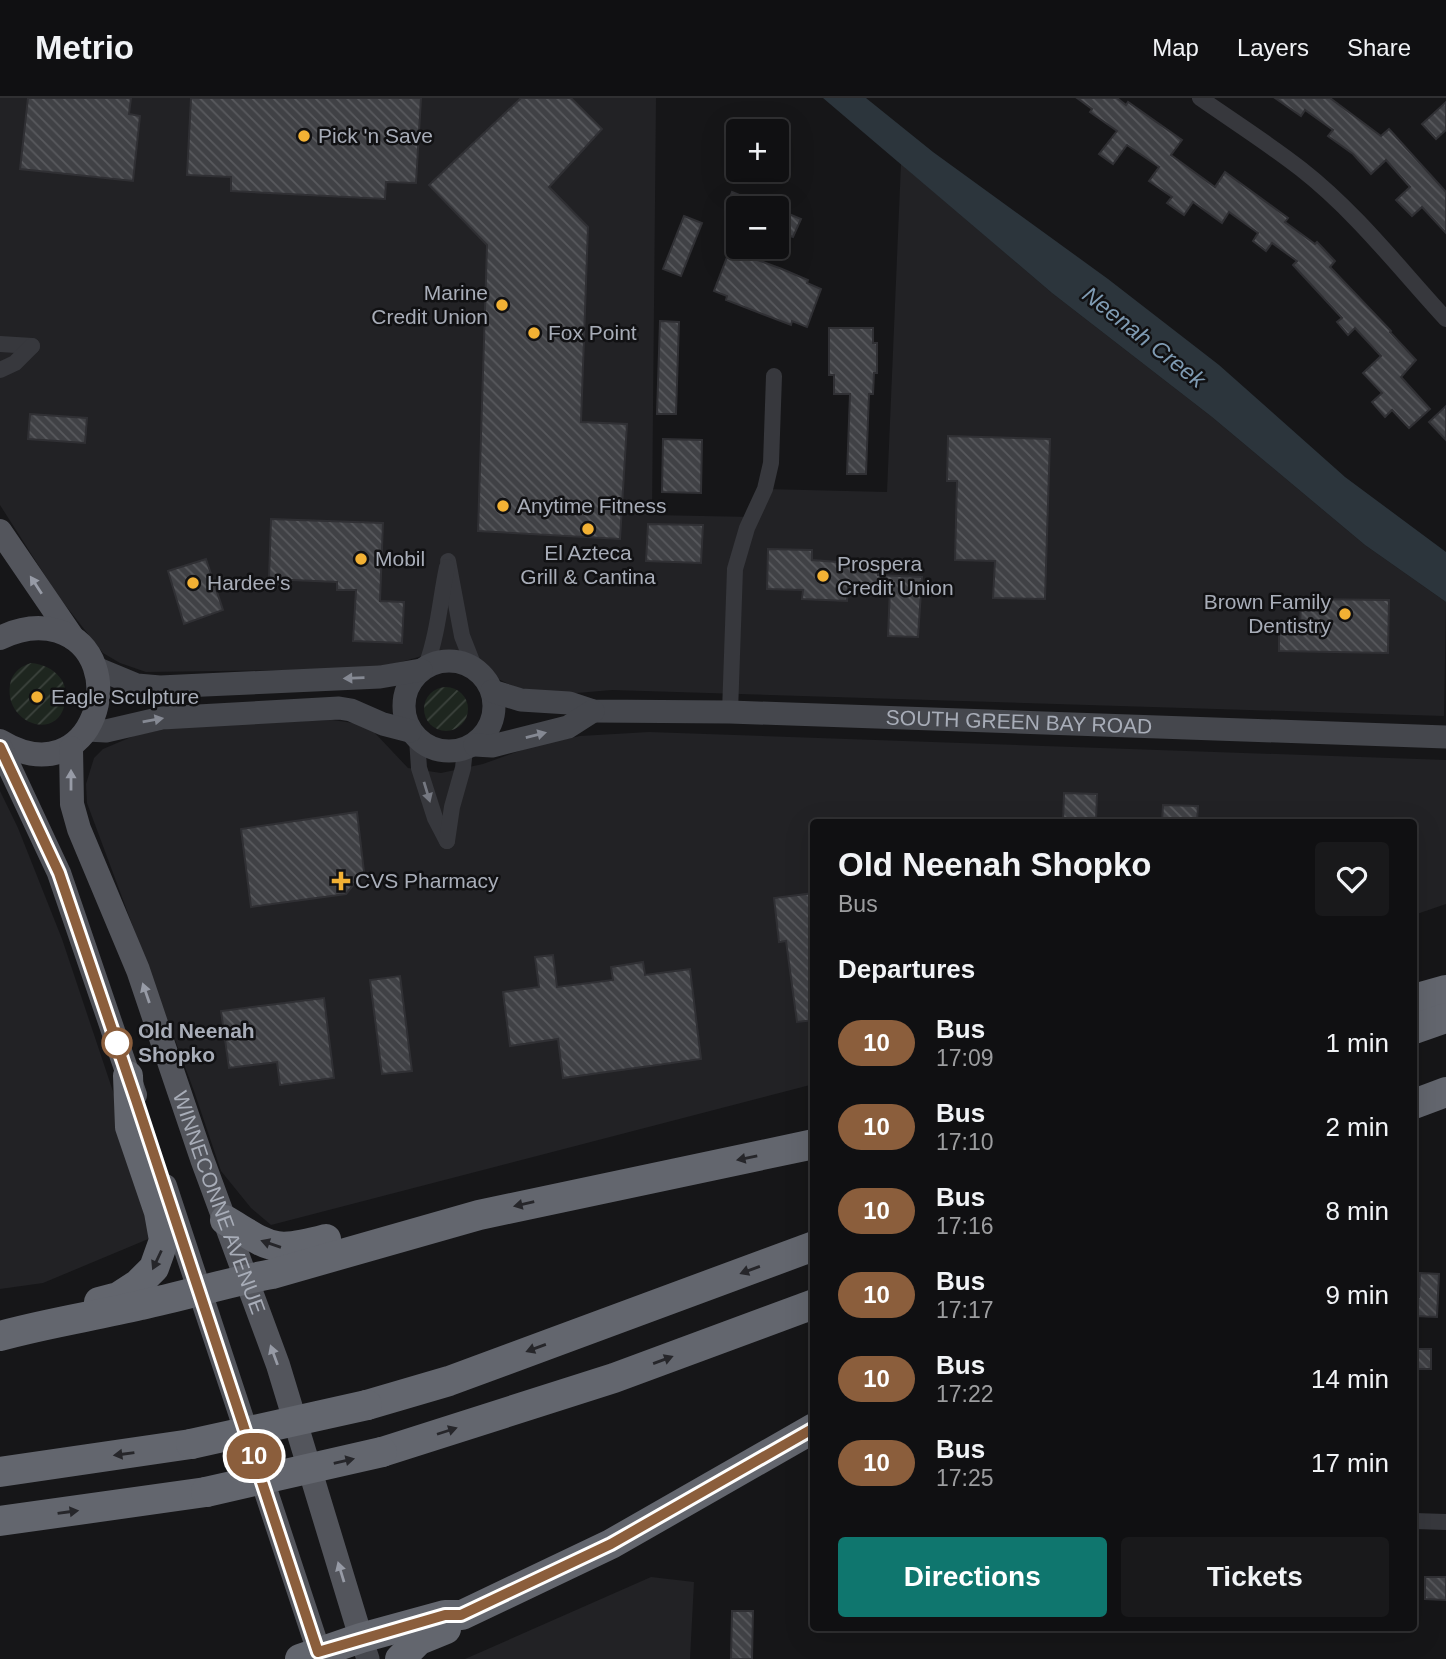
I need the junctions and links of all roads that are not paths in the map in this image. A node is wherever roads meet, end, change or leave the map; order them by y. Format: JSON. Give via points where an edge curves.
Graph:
{"nodes":[{"id":1,"x":1200,"y":98,"type":"edge"},
{"id":2,"x":1446,"y":319,"type":"edge"},
{"id":3,"x":0,"y":344,"type":"edge"},
{"id":4,"x":0,"y":370,"type":"edge"},
{"id":5,"x":774,"y":376,"type":"dead end"},
{"id":6,"x":0,"y":531,"type":"edge"},
{"id":7,"x":0,"y":638,"type":"edge"},
{"id":8,"x":73,"y":639,"type":"junction"},
{"id":9,"x":96,"y":668,"type":"junction"},
{"id":10,"x":424,"y":668,"type":"junction"},
{"id":11,"x":475,"y":669,"type":"junction"},
{"id":12,"x":492,"y":691,"type":"junction"},
{"id":13,"x":593,"y":711,"type":"junction"},
{"id":14,"x":730,"y":712,"type":"junction"},
{"id":15,"x":414,"y":735,"type":"junction"},
{"id":16,"x":1446,"y":737,"type":"edge"},
{"id":17,"x":79,"y":739,"type":"junction"},
{"id":18,"x":0,"y":741,"type":"edge"},
{"id":19,"x":0,"y":747,"type":"edge"},
{"id":20,"x":470,"y":747,"type":"junction"},
{"id":21,"x":1446,"y":990,"type":"edge"},
{"id":22,"x":1417,"y":998,"type":"edge"},
{"id":23,"x":1446,"y":1018,"type":"edge"},
{"id":24,"x":1417,"y":1028,"type":"edge"},
{"id":25,"x":1446,"y":1074,"type":"edge"},
{"id":26,"x":128,"y":1076,"type":"junction"},
{"id":27,"x":1417,"y":1084,"type":"edge"},
{"id":28,"x":1446,"y":1092,"type":"edge"},
{"id":29,"x":1417,"y":1103,"type":"edge"},
{"id":30,"x":810,"y":1145,"type":"edge"},
{"id":31,"x":479,"y":1214,"type":"junction"},
{"id":32,"x":225,"y":1220,"type":"junction"},
{"id":33,"x":810,"y":1247,"type":"edge"},
{"id":34,"x":247,"y":1279,"type":"junction"},
{"id":35,"x":200,"y":1292,"type":"junction"},
{"id":36,"x":810,"y":1305,"type":"edge"},
{"id":37,"x":50,"y":1322,"type":"junction"},
{"id":38,"x":0,"y":1336,"type":"edge"},
{"id":39,"x":810,"y":1430,"type":"edge"},
{"id":40,"x":0,"y":1472,"type":"edge"},
{"id":41,"x":0,"y":1521,"type":"edge"},
{"id":42,"x":1417,"y":1521,"type":"edge"},
{"id":43,"x":1446,"y":1522,"type":"edge"},
{"id":44,"x":461,"y":1615,"type":"junction"},
{"id":45,"x":364,"y":1648,"type":"edge"},
{"id":46,"x":313,"y":1657,"type":"edge"},
{"id":47,"x":400,"y":1659,"type":"edge"}],
"edges":[{"from":1,"to":2,"type":"street","via":[[1323,188],[1363,225]]},
{"from":3,"to":4,"type":"street","via":[[32,346]]},
{"from":5,"to":14,"type":"street","via":[[771,463],[735,569]]},
{"from":8,"to":6,"type":"main road","one_way":true},
{"from":7,"to":8,"type":"main road","via":[[34,628]]},
{"from":8,"to":9,"type":"main road"},
{"from":10,"to":9,"type":"main road","one_way":true,"via":[[380,677],[160,687],[137,685]]},
{"from":9,"to":17,"type":"main road","name":"WINNECONNE AVENUE","via":[[99,691]]},
{"from":10,"to":11,"type":"main road","via":[[448,661]]},
{"from":10,"to":11,"type":"street","via":[[435,640],[449,561],[462,636]]},
{"from":10,"to":15,"type":"main road","via":[[405,692],[405,721]]},
{"from":11,"to":12,"type":"main road"},
{"from":12,"to":13,"type":"main road","name":"SOUTH GREEN BAY ROAD"},
{"from":12,"to":20,"type":"main road","via":[[493,716],[484,736]]},
{"from":13,"to":14,"type":"main road","name":"SOUTH GREEN BAY ROAD"},
{"from":20,"to":13,"type":"main road","one_way":true,"via":[[568,727]]},
{"from":14,"to":16,"type":"main road","name":"SOUTH GREEN BAY ROAD"},
{"from":17,"to":15,"type":"main road","one_way":true,"via":[[162,718],[339,709]]},
{"from":15,"to":20,"type":"main road","via":[[429,748],[443,752]]},
{"from":15,"to":20,"type":"street","one_way":true,"via":[[419,768],[447,841]]},
{"from":17,"to":18,"type":"main road","via":[[49,754],[14,749]]},
{"from":32,"to":17,"type":"main road","name":"WINNECONNE AVENUE","one_way":true,"via":[[138,970],[79,829],[72,804]]},
{"from":19,"to":26,"type":"main road","name":"WINNECONNE AVENUE","via":[[59,873]]},
{"from":21,"to":22,"type":"highway"},
{"from":23,"to":24,"type":"highway"},
{"from":25,"to":27,"type":"highway"},
{"from":26,"to":35,"type":"main road","name":"WINNECONNE AVENUE"},
{"from":26,"to":37,"type":"highway","one_way":true,"via":[[130,1127],[163,1226],[160,1256],[138,1284],[118,1297],[77,1308]]},
{"from":28,"to":29,"type":"highway"},
{"from":30,"to":31,"type":"highway","one_way":true},
{"from":31,"to":32,"type":"highway","one_way":true,"via":[[439,1209],[294,1248],[268,1245]]},
{"from":31,"to":34,"type":"highway"},
{"from":32,"to":34,"type":"main road","name":"WINNECONNE AVENUE"},
{"from":33,"to":40,"type":"highway","one_way":true,"bridge":true,"via":[[449,1381],[367,1405],[191,1444]]},
{"from":34,"to":35,"type":"highway"},
{"from":45,"to":34,"type":"main road","name":"WINNECONNE AVENUE","one_way":true,"via":[[278,1365]]},
{"from":35,"to":37,"type":"highway"},
{"from":35,"to":46,"type":"main road","name":"WINNECONNE AVENUE"},
{"from":41,"to":36,"type":"highway","one_way":true,"bridge":true,"via":[[206,1492],[382,1452],[614,1378]]},
{"from":37,"to":38,"type":"highway"},
{"from":39,"to":44,"type":"highway","via":[[611,1544]]},
{"from":42,"to":43,"type":"street"},
{"from":44,"to":45,"type":"highway","via":[[445,1615]]},
{"from":44,"to":47,"type":"highway","via":[[451,1627],[419,1640]]},
{"from":45,"to":46,"type":"highway"}]}
